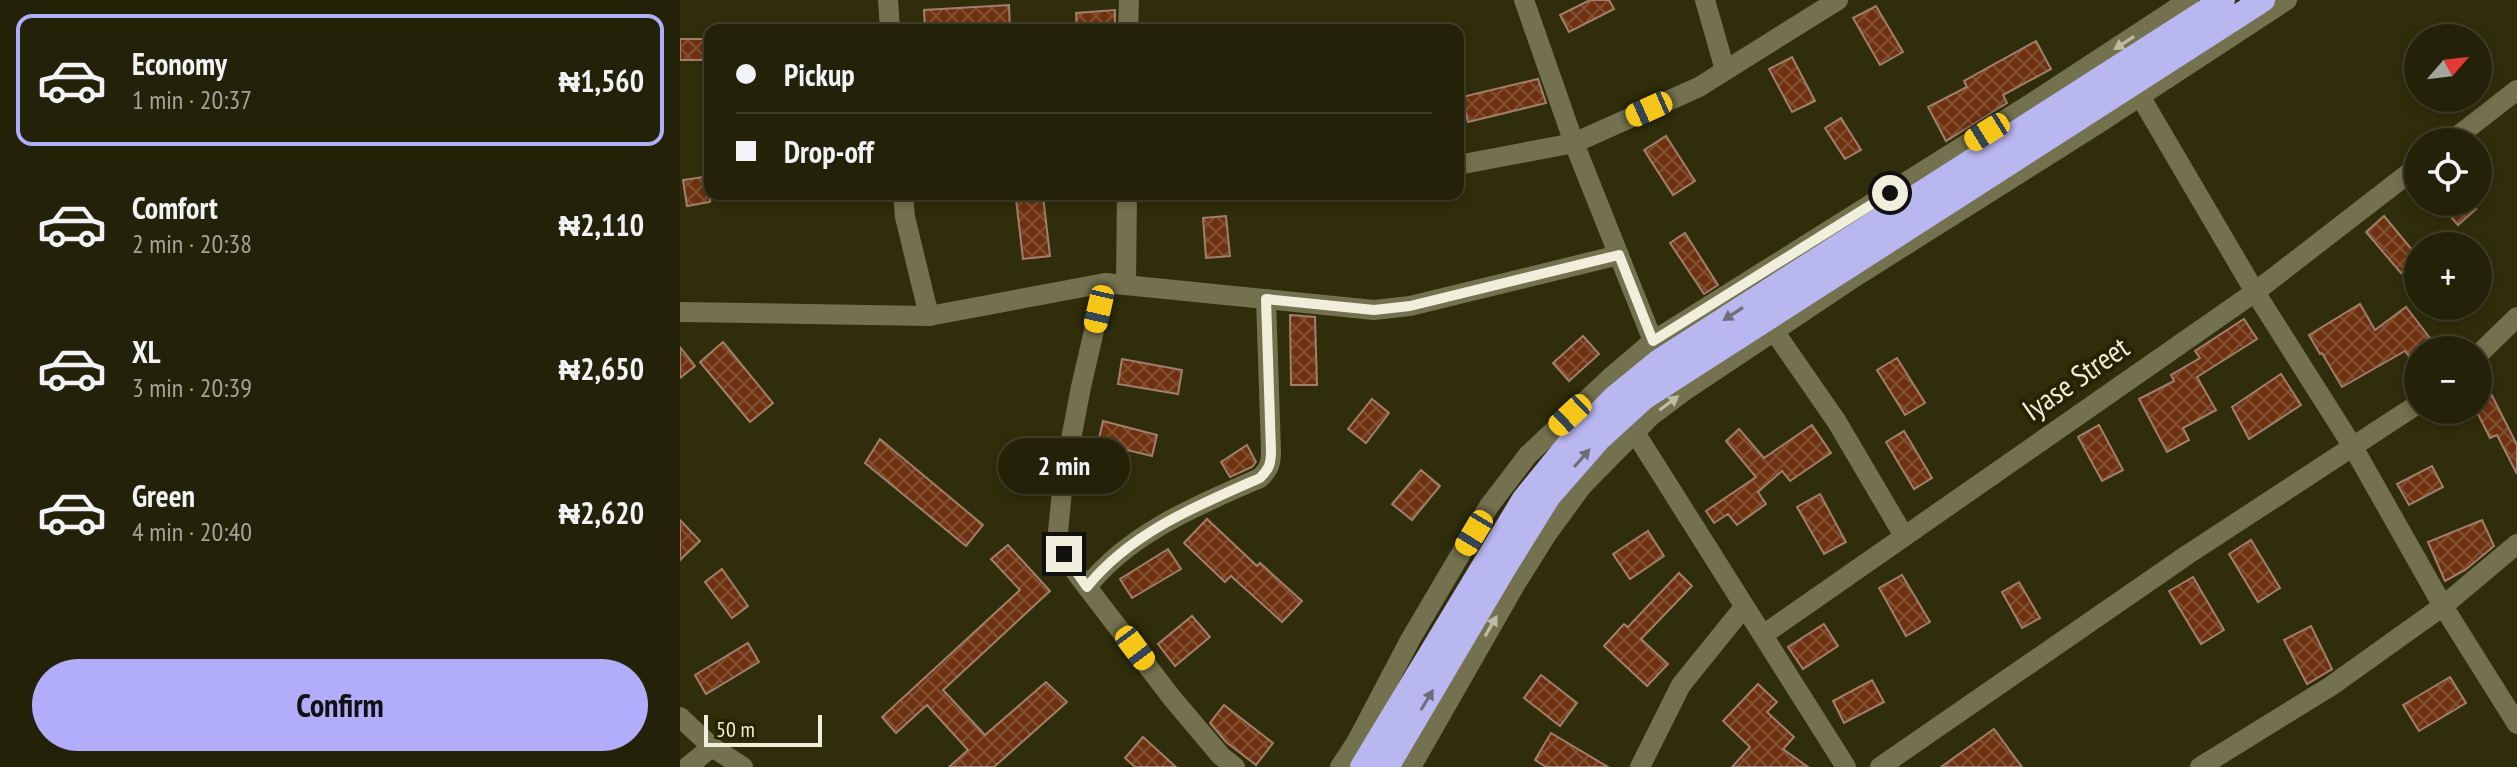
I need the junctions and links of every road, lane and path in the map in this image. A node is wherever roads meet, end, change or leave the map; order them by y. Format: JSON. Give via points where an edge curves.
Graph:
{"nodes":[{"id":1,"x":888,"y":0,"type":"edge"},
{"id":2,"x":1129,"y":0,"type":"edge"},
{"id":3,"x":1524,"y":0,"type":"edge"},
{"id":4,"x":1705,"y":0,"type":"edge"},
{"id":5,"x":1838,"y":0,"type":"edge"},
{"id":6,"x":2189,"y":0,"type":"edge"},
{"id":7,"x":2223,"y":0,"type":"edge"},
{"id":8,"x":2263,"y":0,"type":"edge"},
{"id":9,"x":2287,"y":0,"type":"edge"},
{"id":10,"x":890,"y":24,"type":"edge"},
{"id":11,"x":1128,"y":24,"type":"edge"},
{"id":12,"x":1725,"y":70,"type":"junction"},
{"id":13,"x":2517,"y":90,"type":"edge"},
{"id":14,"x":2140,"y":96,"type":"junction"},
{"id":15,"x":2468,"y":128,"type":"edge"},
{"id":16,"x":1574,"y":143,"type":"junction"},
{"id":17,"x":1464,"y":164,"type":"edge"},
{"id":18,"x":2404,"y":177,"type":"edge"},
{"id":19,"x":904,"y":200,"type":"edge"},
{"id":20,"x":1126,"y":200,"type":"edge"},
{"id":21,"x":1619,"y":255,"type":"junction"},
{"id":22,"x":1116,"y":283,"type":"junction"},
{"id":23,"x":2255,"y":292,"type":"junction"},
{"id":24,"x":1266,"y":299,"type":"junction"},
{"id":25,"x":681,"y":306,"type":"edge"},
{"id":26,"x":929,"y":316,"type":"junction"},
{"id":27,"x":2517,"y":317,"type":"edge"},
{"id":28,"x":1774,"y":331,"type":"junction"},
{"id":29,"x":1653,"y":341,"type":"junction"},
{"id":30,"x":2492,"y":341,"type":"edge"},
{"id":31,"x":2404,"y":413,"type":"edge"},
{"id":32,"x":1634,"y":431,"type":"junction"},
{"id":33,"x":2353,"y":447,"type":"junction"},
{"id":34,"x":1904,"y":536,"type":"junction"},
{"id":35,"x":2517,"y":544,"type":"edge"},
{"id":36,"x":1087,"y":587,"type":"junction"},
{"id":37,"x":2443,"y":606,"type":"junction"},
{"id":38,"x":1744,"y":607,"type":"junction"},
{"id":39,"x":1763,"y":635,"type":"junction"},
{"id":40,"x":680,"y":717,"type":"edge"},
{"id":41,"x":2517,"y":724,"type":"edge"},
{"id":42,"x":712,"y":747,"type":"junction"},
{"id":43,"x":2208,"y":765,"type":"edge"},
{"id":44,"x":687,"y":767,"type":"edge"},
{"id":45,"x":743,"y":767,"type":"edge"},
{"id":46,"x":1235,"y":767,"type":"edge"},
{"id":47,"x":1340,"y":767,"type":"edge"},
{"id":48,"x":1362,"y":767,"type":"edge"},
{"id":49,"x":1387,"y":767,"type":"edge"},
{"id":50,"x":1411,"y":767,"type":"edge"},
{"id":51,"x":1640,"y":767,"type":"edge"},
{"id":52,"x":1846,"y":767,"type":"edge"},
{"id":53,"x":1880,"y":767,"type":"edge"}],
"edges":[{"from":1,"to":10,"type":"street"},
{"from":2,"to":11,"type":"street"},
{"from":3,"to":16,"type":"street"},
{"from":4,"to":12,"type":"street"},
{"from":5,"to":12,"type":"street"},
{"from":6,"to":29,"type":"street","one_way":true},
{"from":7,"to":48,"type":"highway","one_way":true,"via":[[1659,361],[1615,397],[1524,499]]},
{"from":49,"to":8,"type":"highway","one_way":true,"via":[[1549,496],[1644,398]]},
{"from":9,"to":14,"type":"street"},
{"from":12,"to":16,"type":"street"},
{"from":13,"to":15,"type":"street"},
{"from":14,"to":23,"type":"street"},
{"from":14,"to":28,"type":"street"},
{"from":16,"to":17,"type":"street"},
{"from":16,"to":21,"type":"street"},
{"from":18,"to":23,"type":"street","name":"Iyase Street"},
{"from":19,"to":26,"type":"street"},
{"from":20,"to":22,"type":"street"},
{"from":21,"to":24,"type":"street","via":[[1410,306],[1374,310]]},
{"from":21,"to":29,"type":"street"},
{"from":22,"to":24,"type":"street"},
{"from":22,"to":26,"type":"street"},
{"from":22,"to":36,"type":"street","via":[[1081,387],[1058,532],[1064,554]]},
{"from":23,"to":33,"type":"street"},
{"from":23,"to":34,"type":"street","name":"Iyase Street"},
{"from":24,"to":36,"type":"street","via":[[1271,451],[1267,471],[1166,523],[1105,565]]},
{"from":25,"to":26,"type":"street"},
{"from":27,"to":30,"type":"street"},
{"from":32,"to":28,"type":"street","one_way":true},
{"from":28,"to":34,"type":"street","via":[[1837,422]]},
{"from":29,"to":47,"type":"street","via":[[1528,455],[1489,506]]},
{"from":31,"to":33,"type":"street"},
{"from":32,"to":38,"type":"street"},
{"from":50,"to":32,"type":"street","one_way":true,"via":[[1547,534],[1582,486]]},
{"from":33,"to":37,"type":"street"},
{"from":33,"to":53,"type":"street"},
{"from":34,"to":39,"type":"street","name":"Iyase Street"},
{"from":35,"to":37,"type":"street"},
{"from":36,"to":46,"type":"street","via":[[1172,698]]},
{"from":37,"to":41,"type":"street"},
{"from":37,"to":43,"type":"street"},
{"from":38,"to":39,"type":"street"},
{"from":38,"to":51,"type":"street","via":[[1681,685]]},
{"from":39,"to":52,"type":"street"},
{"from":40,"to":42,"type":"street"},
{"from":42,"to":44,"type":"street"},
{"from":42,"to":45,"type":"street"}]}
